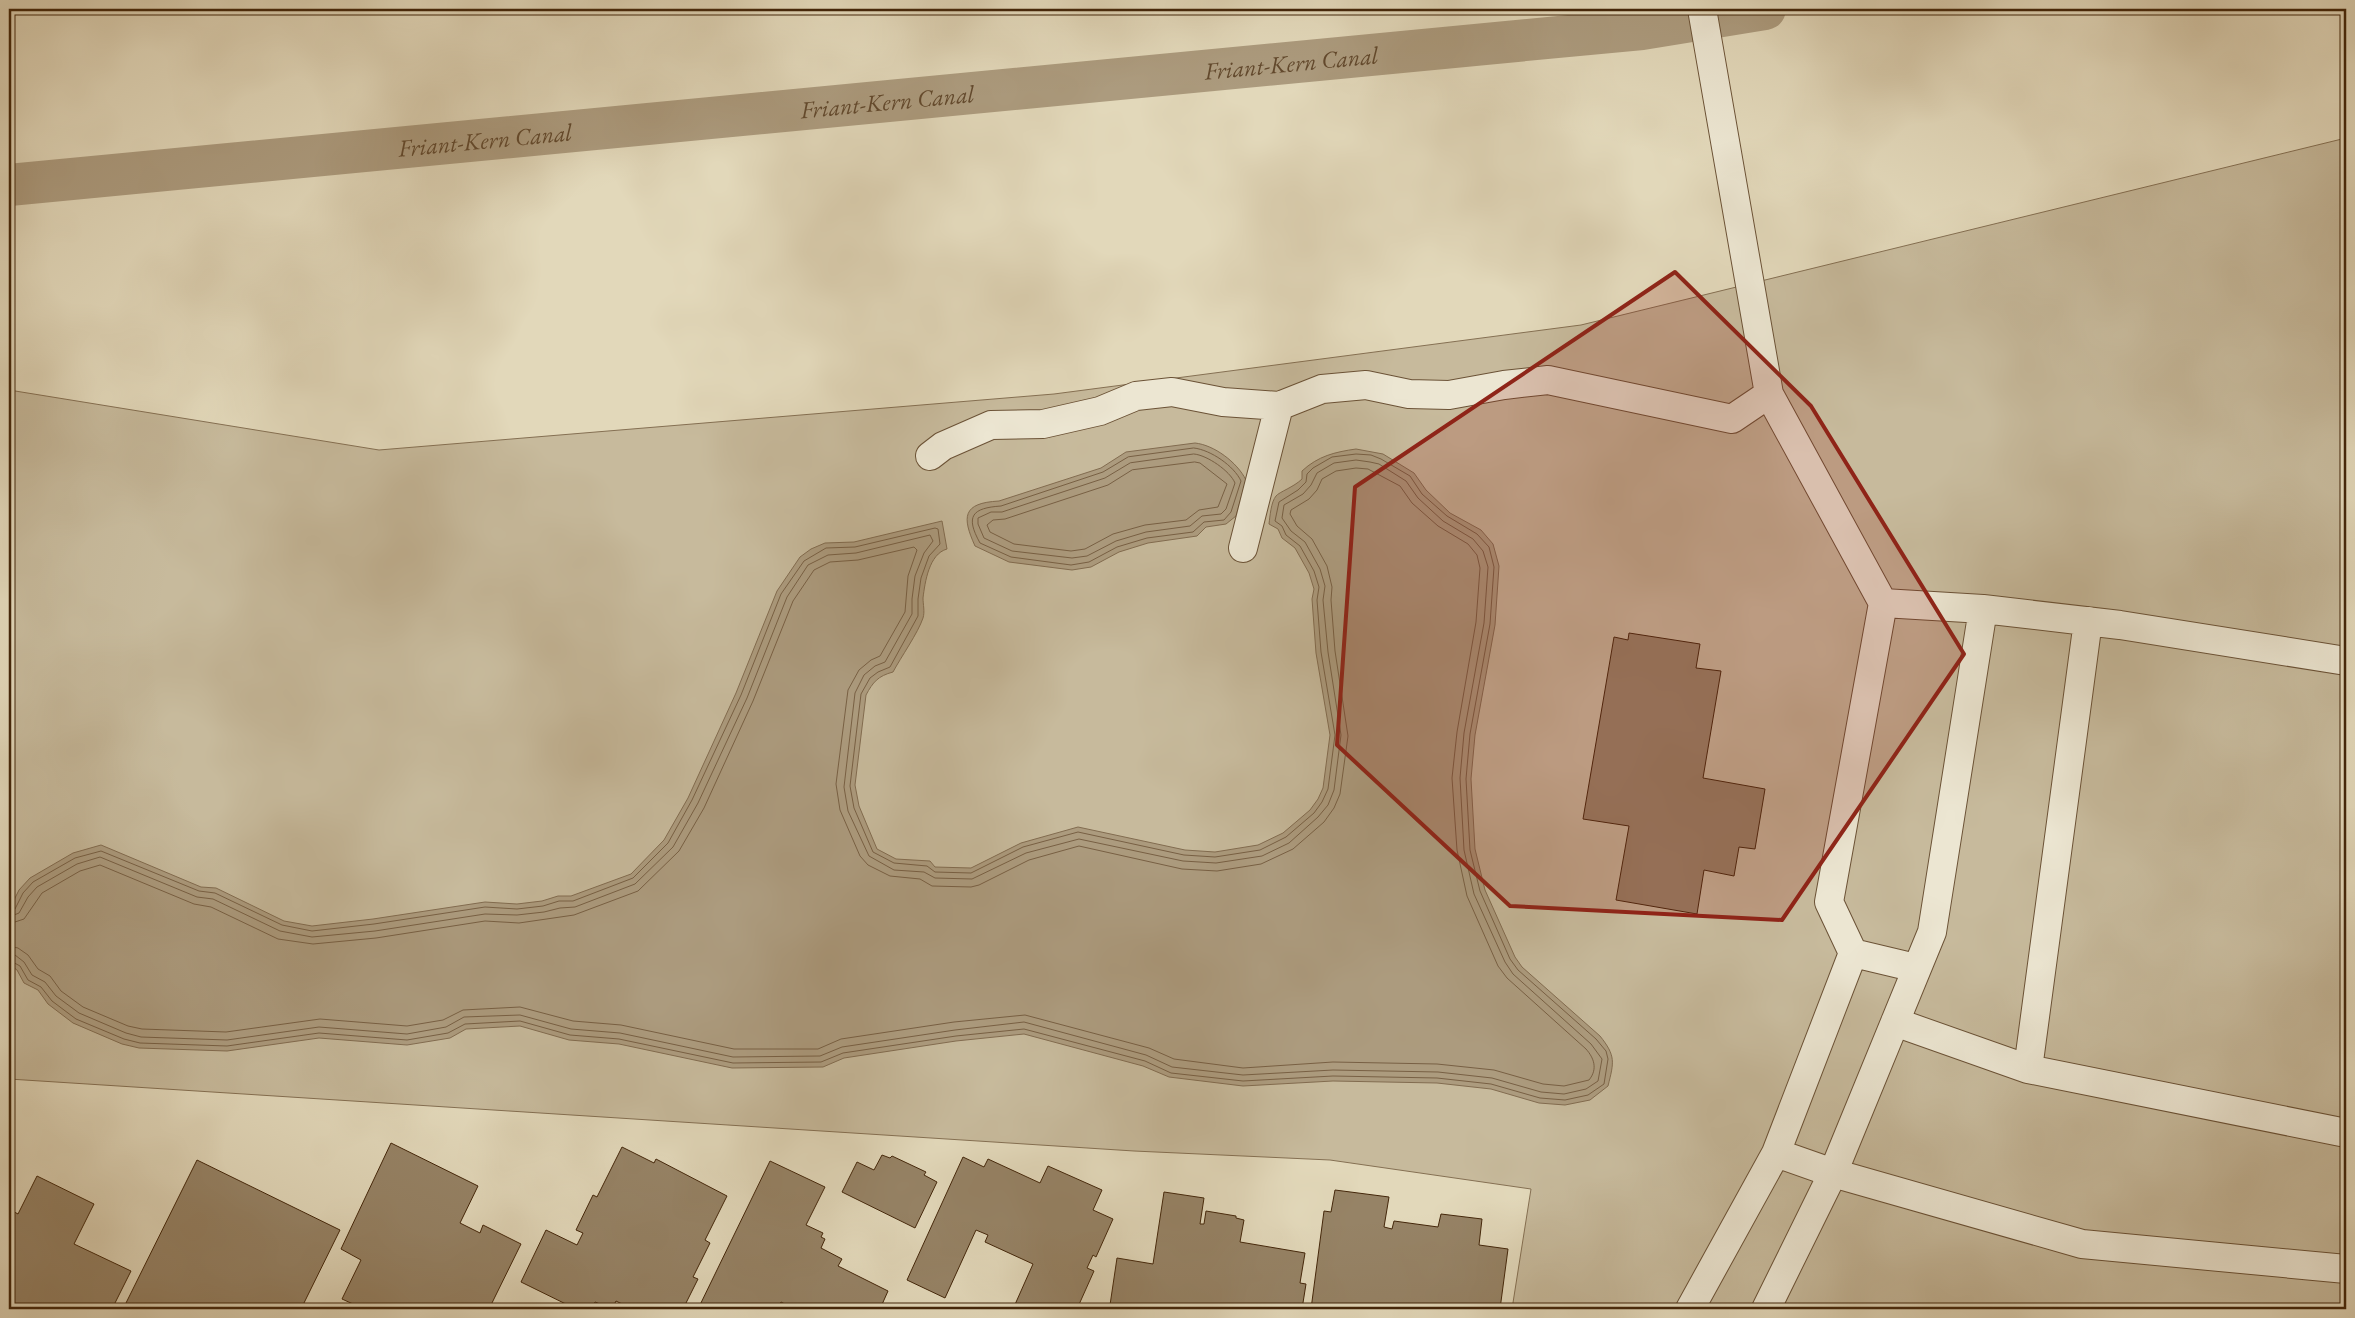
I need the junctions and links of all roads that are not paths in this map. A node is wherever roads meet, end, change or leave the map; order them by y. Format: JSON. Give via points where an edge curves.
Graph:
{"nodes":[{"id":1,"x":1702,"y":9,"type":"edge"},
{"id":2,"x":1769,"y":394,"type":"junction"},
{"id":3,"x":1279,"y":406,"type":"junction"},
{"id":4,"x":930,"y":456,"type":"dead end"},
{"id":5,"x":1243,"y":548,"type":"dead end"},
{"id":6,"x":1883,"y":603,"type":"junction"},
{"id":7,"x":1983,"y":609,"type":"junction"},
{"id":8,"x":2088,"y":621,"type":"junction"},
{"id":9,"x":2346,"y":661,"type":"edge"},
{"id":10,"x":1853,"y":954,"type":"junction"},
{"id":11,"x":1916,"y":968,"type":"junction"},
{"id":12,"x":1895,"y":1022,"type":"junction"},
{"id":13,"x":2028,"y":1069,"type":"junction"},
{"id":14,"x":2346,"y":1133,"type":"edge"},
{"id":15,"x":1776,"y":1153,"type":"junction"},
{"id":16,"x":1833,"y":1173,"type":"junction"},
{"id":17,"x":2344,"y":1260,"type":"edge"},
{"id":18,"x":1690,"y":1309,"type":"edge"},
{"id":19,"x":1766,"y":1309,"type":"edge"}],
"edges":[{"from":1,"to":2,"type":"street"},
{"from":2,"to":3,"type":"street","via":[[1732,419],[1548,380],[1449,395],[1409,394],[1366,384],[1322,389]]},
{"from":2,"to":6,"type":"street"},
{"from":3,"to":4,"type":"street","via":[[1223,402],[1172,392],[1136,396],[1100,411],[1043,424],[991,425],[943,446]]},
{"from":3,"to":5,"type":"street"},
{"from":6,"to":7,"type":"street"},
{"from":6,"to":10,"type":"street","via":[[1829,902]]},
{"from":7,"to":8,"type":"street"},
{"from":7,"to":11,"type":"street","via":[[1932,932]]},
{"from":8,"to":9,"type":"street"},
{"from":8,"to":13,"type":"street"},
{"from":10,"to":11,"type":"street"},
{"from":10,"to":15,"type":"street"},
{"from":11,"to":12,"type":"street"},
{"from":12,"to":13,"type":"street"},
{"from":12,"to":16,"type":"street"},
{"from":13,"to":14,"type":"street"},
{"from":15,"to":16,"type":"street"},
{"from":15,"to":18,"type":"street"},
{"from":16,"to":17,"type":"street","via":[[2082,1244]]},
{"from":16,"to":19,"type":"street"}]}
